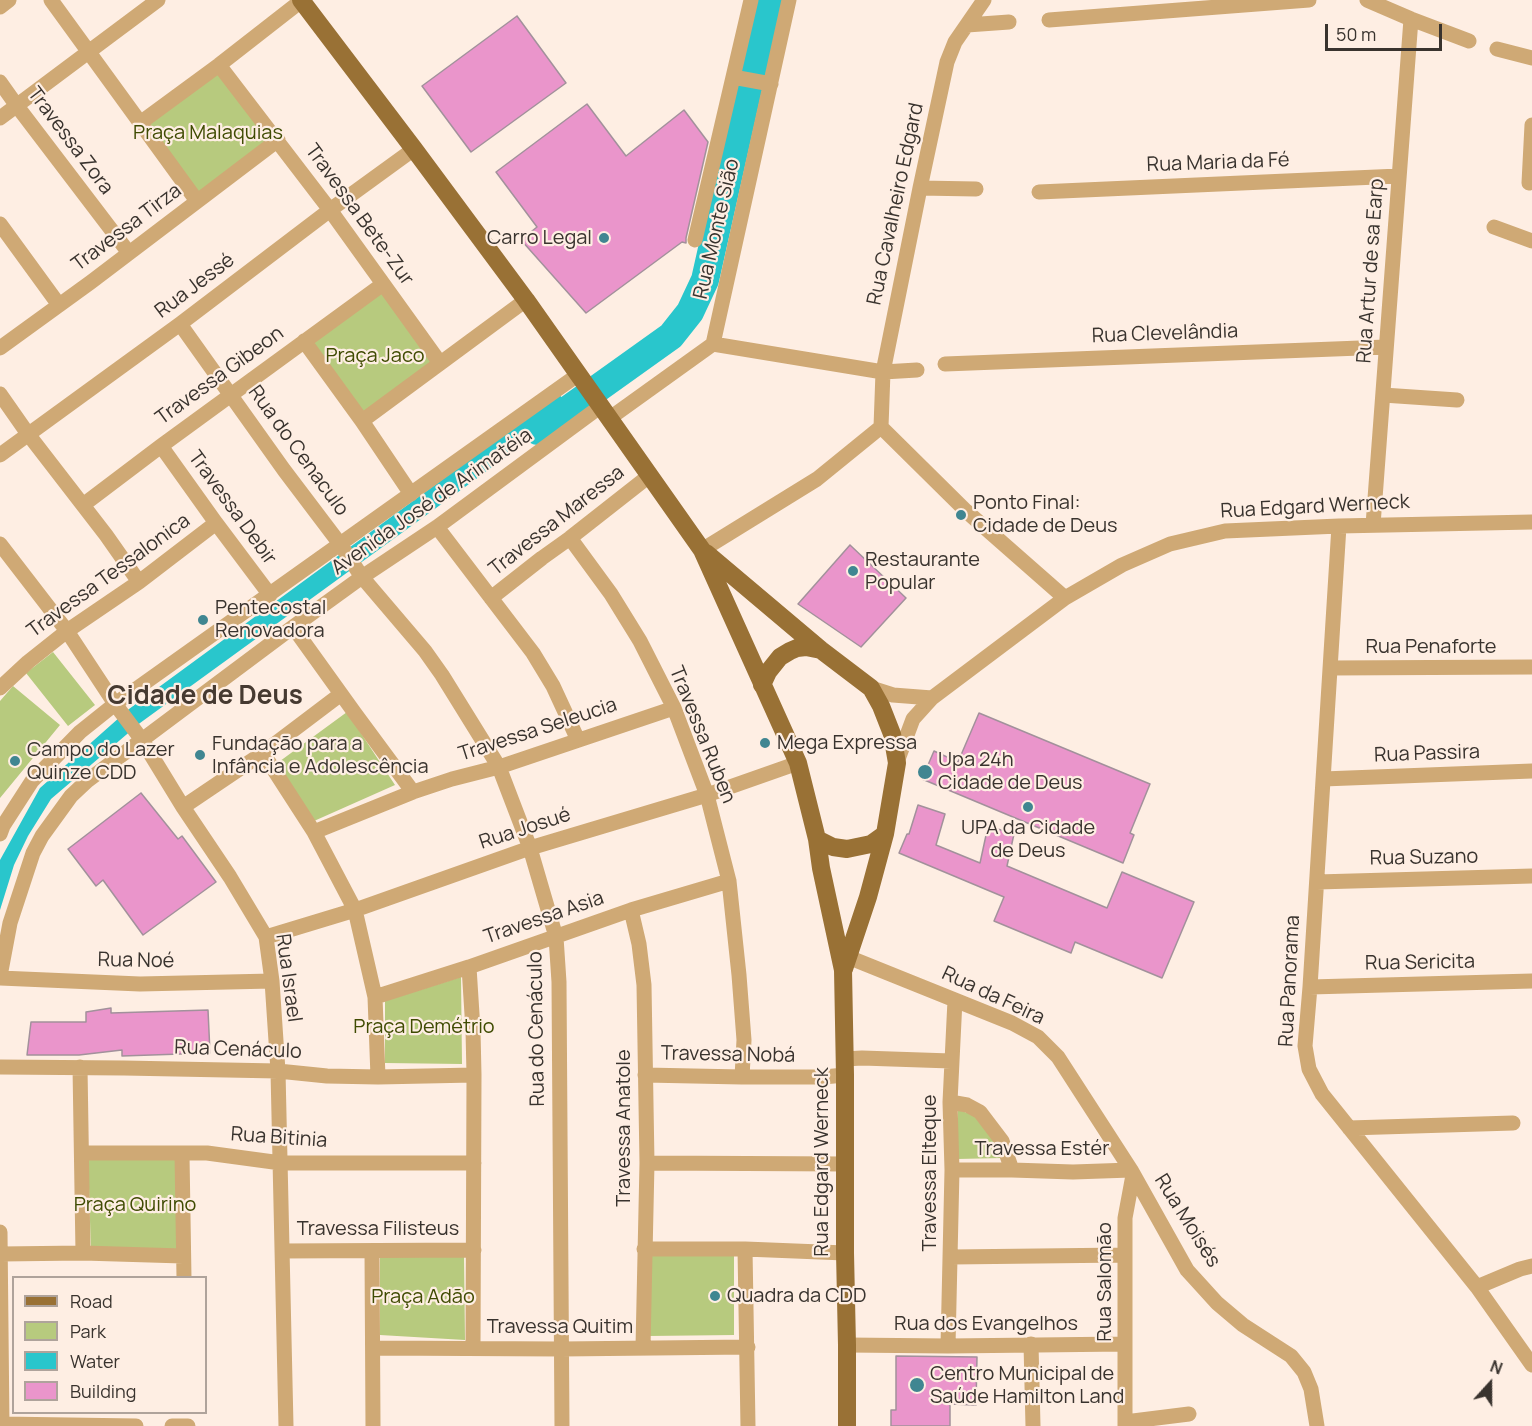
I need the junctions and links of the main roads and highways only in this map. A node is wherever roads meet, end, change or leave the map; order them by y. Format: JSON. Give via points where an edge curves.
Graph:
{"nodes":[{"id":1,"x":301,"y":0,"type":"edge"},
{"id":2,"x":702,"y":550,"type":"junction"},
{"id":3,"x":821,"y":650,"type":"junction"},
{"id":4,"x":762,"y":685,"type":"junction"},
{"id":5,"x":885,"y":834,"type":"junction"},
{"id":6,"x":817,"y":839,"type":"junction"},
{"id":7,"x":845,"y":964,"type":"junction"},
{"id":8,"x":848,"y":1426,"type":"edge"}],
"edges":[{"from":1,"to":2,"type":"main road","via":[[526,300]]},
{"from":2,"to":3,"type":"main road"},
{"from":2,"to":4,"type":"main road"},
{"from":3,"to":4,"type":"main road","via":[[806,647],[790,651],[780,657]]},
{"from":3,"to":5,"type":"main road","via":[[871,688],[892,734],[897,763]]},
{"from":4,"to":6,"type":"main road","via":[[798,763]]},
{"from":5,"to":6,"type":"main road","via":[[871,844],[847,849]]},
{"from":5,"to":7,"type":"main road"},
{"from":6,"to":7,"type":"main road"},
{"from":7,"to":8,"type":"main road","name":"Rua Edgard Werneck"}]}
